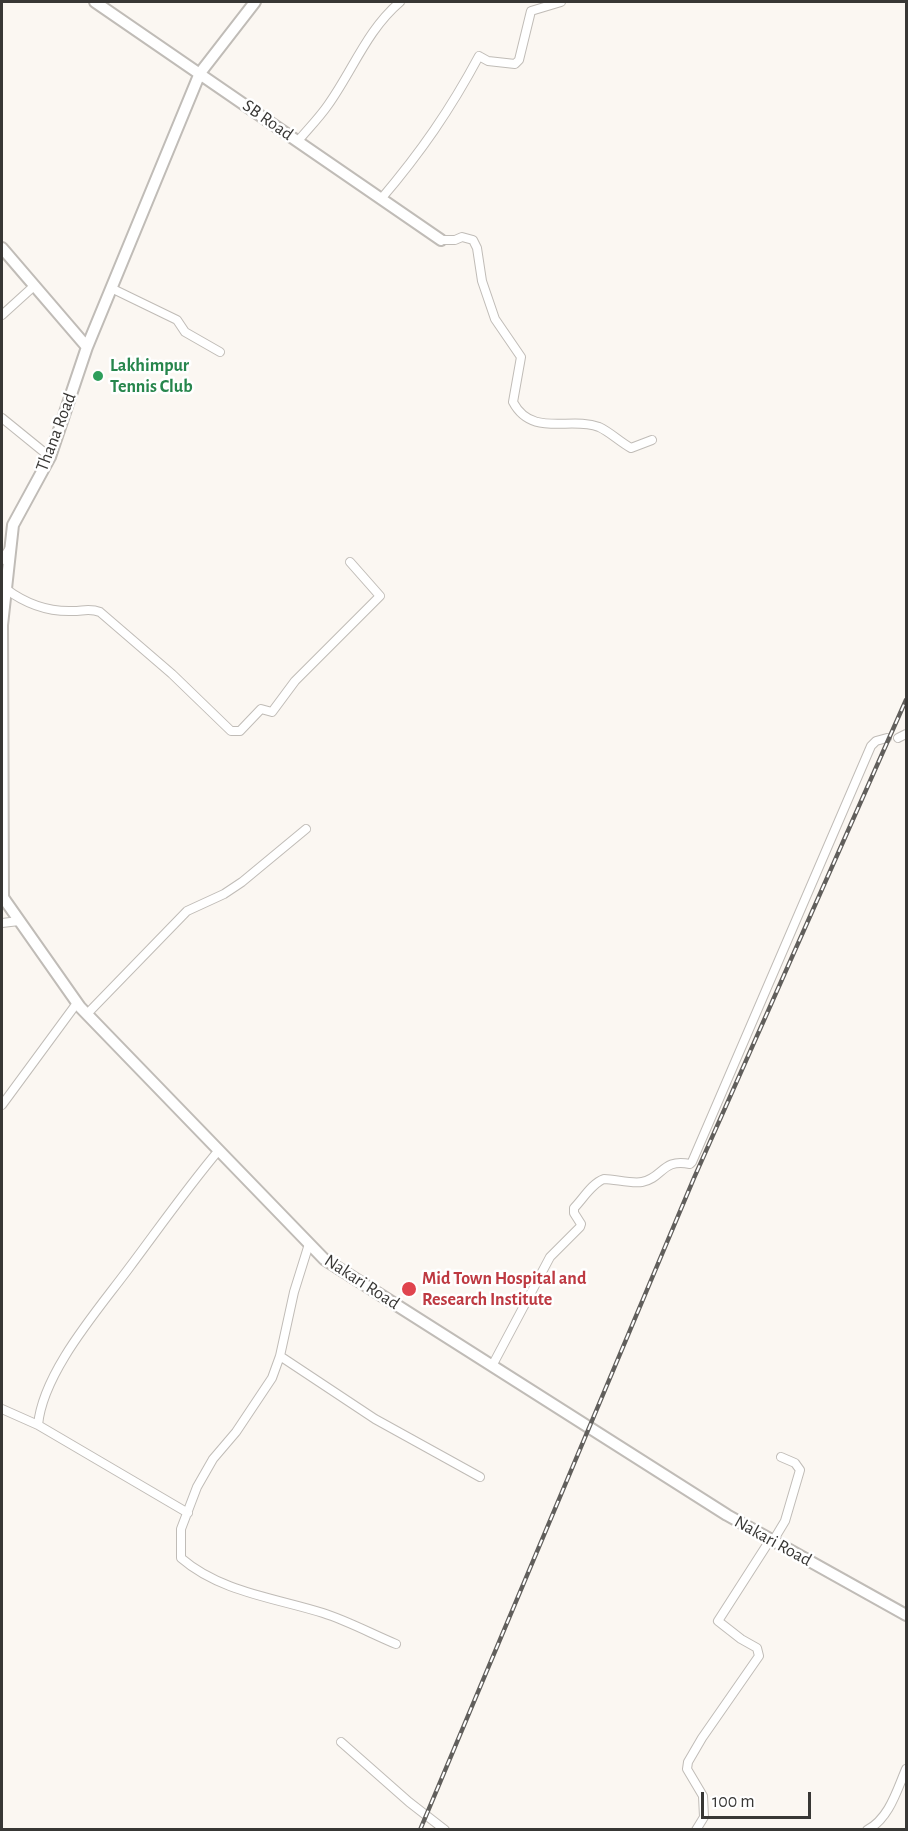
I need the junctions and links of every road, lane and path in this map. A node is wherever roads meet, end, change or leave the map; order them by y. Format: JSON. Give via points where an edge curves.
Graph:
{"nodes":[{"id":1,"x":94,"y":2,"type":"edge"},
{"id":2,"x":255,"y":2,"type":"edge"},
{"id":3,"x":400,"y":2,"type":"edge"},
{"id":4,"x":561,"y":2,"type":"edge"},
{"id":5,"x":200,"y":73,"type":"junction"},
{"id":6,"x":298,"y":141,"type":"junction"},
{"id":7,"x":381,"y":199,"type":"junction"},
{"id":8,"x":441,"y":240,"type":"joint"},
{"id":9,"x":2,"y":248,"type":"edge"},
{"id":10,"x":34,"y":286,"type":"junction"},
{"id":11,"x":111,"y":288,"type":"junction"},
{"id":12,"x":2,"y":315,"type":"edge"},
{"id":13,"x":87,"y":347,"type":"junction"},
{"id":14,"x":220,"y":352,"type":"dead end"},
{"id":15,"x":2,"y":418,"type":"edge"},
{"id":16,"x":652,"y":440,"type":"dead end"},
{"id":17,"x":50,"y":457,"type":"junction"},
{"id":18,"x":11,"y":547,"type":"junction"},
{"id":19,"x":2,"y":560,"type":"edge"},
{"id":20,"x":350,"y":562,"type":"dead end"},
{"id":21,"x":6,"y":589,"type":"junction"},
{"id":22,"x":906,"y":734,"type":"edge"},
{"id":23,"x":887,"y":738,"type":"dead end"},
{"id":24,"x":898,"y":738,"type":"dead end"},
{"id":25,"x":306,"y":829,"type":"dead end"},
{"id":26,"x":2,"y":858,"type":"edge"},
{"id":27,"x":2,"y":898,"type":"edge"},
{"id":28,"x":19,"y":921,"type":"junction"},
{"id":29,"x":2,"y":922,"type":"edge"},
{"id":30,"x":77,"y":1003,"type":"junction"},
{"id":31,"x":87,"y":1014,"type":"junction"},
{"id":32,"x":2,"y":1105,"type":"edge"},
{"id":33,"x":219,"y":1150,"type":"junction"},
{"id":34,"x":309,"y":1244,"type":"junction"},
{"id":35,"x":280,"y":1356,"type":"junction"},
{"id":36,"x":492,"y":1366,"type":"junction"},
{"id":37,"x":2,"y":1409,"type":"edge"},
{"id":38,"x":38,"y":1425,"type":"junction"},
{"id":39,"x":781,"y":1457,"type":"dead end"},
{"id":40,"x":480,"y":1477,"type":"dead end"},
{"id":41,"x":188,"y":1513,"type":"junction"},
{"id":42,"x":771,"y":1540,"type":"junction"},
{"id":43,"x":906,"y":1615,"type":"edge"},
{"id":44,"x":396,"y":1644,"type":"dead end"},
{"id":45,"x":341,"y":1742,"type":"dead end"},
{"id":46,"x":906,"y":1769,"type":"edge"},
{"id":47,"x":881,"y":1826,"type":"edge"},
{"id":48,"x":445,"y":1830,"type":"edge"},
{"id":49,"x":696,"y":1830,"type":"edge"},
{"id":50,"x":867,"y":1830,"type":"edge"}],
"edges":[{"from":1,"to":5,"type":"street","name":"SB Road"},
{"from":2,"to":5,"type":"street","name":"Thana Road"},
{"from":3,"to":6,"type":"street","via":[[366,39],[328,105]]},
{"from":4,"to":7,"type":"street","via":[[531,10],[515,64],[479,56],[454,103]]},
{"from":5,"to":6,"type":"street","name":"SB Road"},
{"from":5,"to":11,"type":"street","name":"Thana Road"},
{"from":6,"to":7,"type":"street","name":"SB Road"},
{"from":7,"to":8,"type":"street","name":"SB Road"},
{"from":8,"to":16,"type":"street","via":[[468,237],[477,248],[482,281],[495,319],[521,357],[513,402],[517,409],[544,424],[599,427],[631,448]]},
{"from":9,"to":10,"type":"street"},
{"from":10,"to":12,"type":"street"},
{"from":10,"to":13,"type":"street"},
{"from":11,"to":13,"type":"street","name":"Thana Road"},
{"from":11,"to":14,"type":"street","via":[[177,320],[185,332]]},
{"from":13,"to":17,"type":"street","name":"Thana Road"},
{"from":15,"to":17,"type":"street"},
{"from":17,"to":18,"type":"street","name":"Thana Road","via":[[13,525]]},
{"from":18,"to":19,"type":"street"},
{"from":18,"to":21,"type":"street","name":"Thana Road"},
{"from":20,"to":21,"type":"street","via":[[380,596],[296,681],[272,712],[261,709],[240,731],[231,731],[100,612],[37,607]]},
{"from":21,"to":26,"type":"street","name":"Thana Road","via":[[2,625]]},
{"from":22,"to":24,"type":"street"},
{"from":23,"to":36,"type":"street","via":[[871,746],[692,1162],[666,1166],[643,1182],[599,1180],[574,1208],[580,1227],[550,1257]]},
{"from":25,"to":31,"type":"street","via":[[242,882],[187,911]]},
{"from":26,"to":27,"type":"street","name":"Thana Road"},
{"from":27,"to":28,"type":"street","name":"Nakari Road"},
{"from":28,"to":29,"type":"street"},
{"from":28,"to":30,"type":"street","name":"Nakari Road"},
{"from":30,"to":31,"type":"street","name":"Nakari Road"},
{"from":30,"to":32,"type":"street"},
{"from":31,"to":33,"type":"street","name":"Nakari Road"},
{"from":33,"to":34,"type":"street","name":"Nakari Road"},
{"from":33,"to":38,"type":"street","via":[[71,1346],[48,1390]]},
{"from":34,"to":35,"type":"street"},
{"from":34,"to":36,"type":"street","name":"Nakari Road","via":[[324,1259]]},
{"from":35,"to":40,"type":"street","via":[[375,1419]]},
{"from":35,"to":41,"type":"street","via":[[272,1378],[202,1477]]},
{"from":36,"to":42,"type":"street","name":"Nakari Road"},
{"from":37,"to":38,"type":"street"},
{"from":38,"to":41,"type":"street"},
{"from":39,"to":42,"type":"street","via":[[800,1470],[785,1521]]},
{"from":41,"to":44,"type":"street","via":[[181,1529],[181,1558],[190,1566],[243,1592],[325,1614]]},
{"from":42,"to":43,"type":"street","name":"Nakari Road"},
{"from":42,"to":49,"type":"street","via":[[718,1621],[757,1648],[759,1656],[688,1762],[687,1769],[703,1796],[704,1817]]},
{"from":45,"to":48,"type":"street"},
{"from":46,"to":47,"type":"street"},
{"from":47,"to":50,"type":"street"}]}
